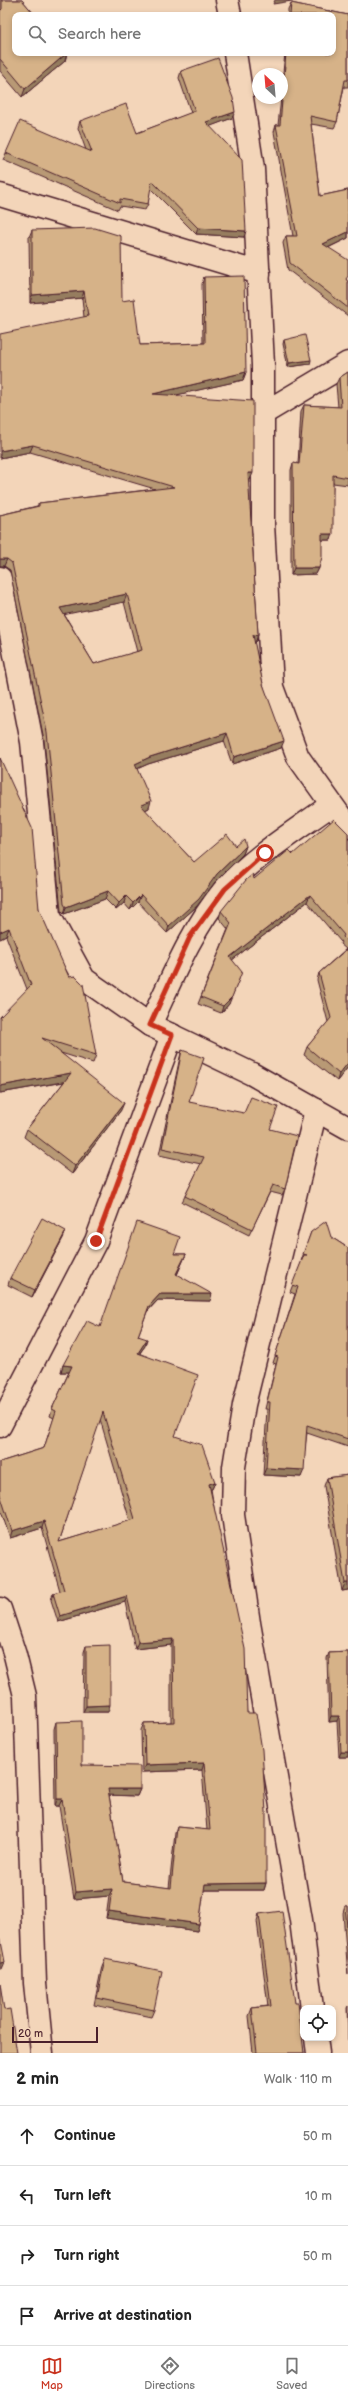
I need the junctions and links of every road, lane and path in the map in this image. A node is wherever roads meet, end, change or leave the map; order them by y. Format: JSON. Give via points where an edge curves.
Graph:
{"nodes":[{"id":1,"x":227,"y":0,"type":"edge"},
{"id":2,"x":229,"y":12,"type":"edge"},
{"id":3,"x":235,"y":56,"type":"edge"},
{"id":4,"x":0,"y":195,"type":"edge"},
{"id":5,"x":259,"y":273,"type":"junction"},
{"id":6,"x":348,"y":363,"type":"edge"},
{"id":7,"x":264,"y":413,"type":"junction"},
{"id":8,"x":0,"y":578,"type":"edge"},
{"id":9,"x":331,"y":805,"type":"junction"},
{"id":10,"x":348,"y":827,"type":"edge"},
{"id":11,"x":150,"y":1025,"type":"junction"},
{"id":12,"x":172,"y":1035,"type":"junction"},
{"id":13,"x":316,"y":1110,"type":"junction"},
{"id":14,"x":348,"y":1128,"type":"edge"},
{"id":15,"x":0,"y":1426,"type":"edge"},
{"id":16,"x":0,"y":1609,"type":"edge"},
{"id":17,"x":312,"y":2005,"type":"edge"},
{"id":18,"x":316,"y":2041,"type":"edge"},
{"id":19,"x":42,"y":2053,"type":"edge"},
{"id":20,"x":318,"y":2053,"type":"edge"}],
"edges":[{"from":1,"to":2,"type":"street"},
{"from":3,"to":5,"type":"street","via":[[253,170]]},
{"from":4,"to":5,"type":"street"},
{"from":5,"to":7,"type":"street"},
{"from":6,"to":7,"type":"street"},
{"from":7,"to":9,"type":"street","via":[[263,524],[272,688],[298,757]]},
{"from":8,"to":11,"type":"street","via":[[32,742],[49,915],[84,979]]},
{"from":9,"to":10,"type":"street"},
{"from":9,"to":11,"type":"street","via":[[265,853],[225,889],[190,937]]},
{"from":11,"to":12,"type":"street"},
{"from":12,"to":13,"type":"street","via":[[252,1074]]},
{"from":12,"to":15,"type":"street","via":[[96,1241]]},
{"from":13,"to":14,"type":"street"},
{"from":13,"to":17,"type":"street","via":[[244,1405],[234,1467],[233,1515],[250,1631],[301,1920]]},
{"from":16,"to":19,"type":"street","via":[[25,1696],[35,1984]]},
{"from":18,"to":20,"type":"street"}]}
